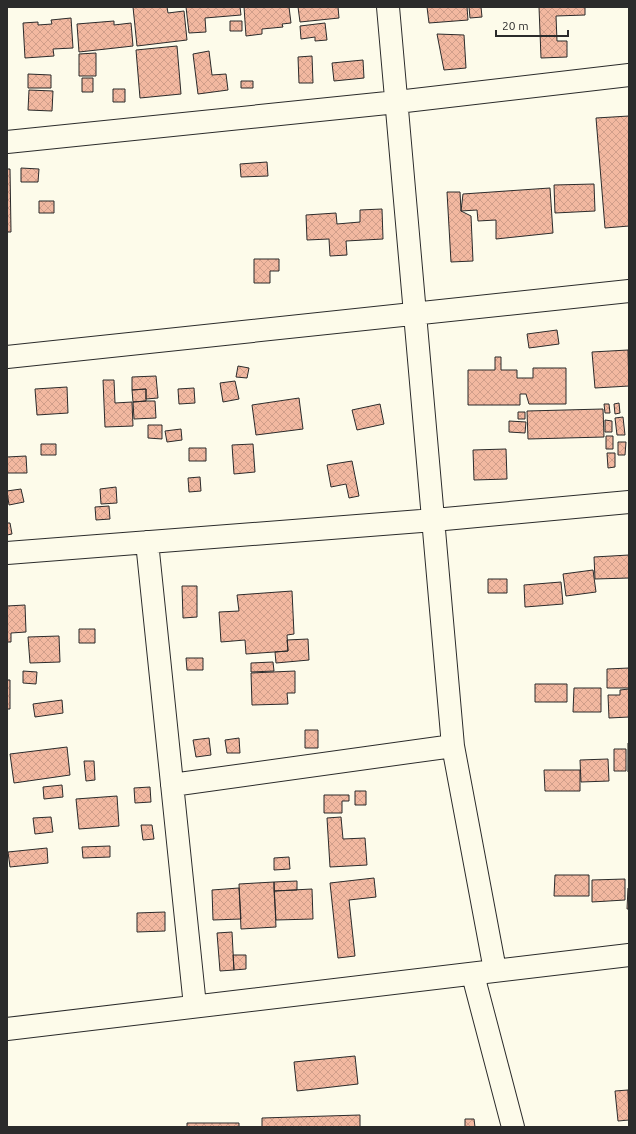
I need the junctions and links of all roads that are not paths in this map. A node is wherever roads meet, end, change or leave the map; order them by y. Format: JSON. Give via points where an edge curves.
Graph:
{"nodes":[{"id":1,"x":388,"y":7,"type":"edge"},
{"id":2,"x":629,"y":75,"type":"edge"},
{"id":3,"x":397,"y":102,"type":"junction"},
{"id":4,"x":7,"y":142,"type":"edge"},
{"id":5,"x":629,"y":291,"type":"edge"},
{"id":6,"x":416,"y":314,"type":"junction"},
{"id":7,"x":7,"y":357,"type":"edge"},
{"id":8,"x":629,"y":502,"type":"edge"},
{"id":9,"x":434,"y":520,"type":"junction"},
{"id":10,"x":147,"y":542,"type":"junction"},
{"id":11,"x":7,"y":553,"type":"edge"},
{"id":12,"x":453,"y":746,"type":"junction"},
{"id":13,"x":172,"y":785,"type":"junction"},
{"id":14,"x":629,"y":956,"type":"edge"},
{"id":15,"x":472,"y":975,"type":"junction"},
{"id":16,"x":195,"y":1006,"type":"junction"},
{"id":17,"x":7,"y":1029,"type":"edge"},
{"id":18,"x":513,"y":1127,"type":"edge"}],
"edges":[{"from":1,"to":3,"type":"street"},
{"from":2,"to":3,"type":"street"},
{"from":3,"to":4,"type":"street"},
{"from":3,"to":6,"type":"street"},
{"from":5,"to":6,"type":"street"},
{"from":6,"to":7,"type":"street"},
{"from":6,"to":9,"type":"street"},
{"from":8,"to":9,"type":"street"},
{"from":9,"to":10,"type":"street"},
{"from":9,"to":12,"type":"street"},
{"from":10,"to":11,"type":"street"},
{"from":10,"to":13,"type":"street"},
{"from":12,"to":13,"type":"street"},
{"from":12,"to":15,"type":"street","via":[[495,970]]},
{"from":13,"to":16,"type":"street"},
{"from":14,"to":15,"type":"street"},
{"from":15,"to":16,"type":"street"},
{"from":15,"to":18,"type":"street"},
{"from":16,"to":17,"type":"street"}]}
